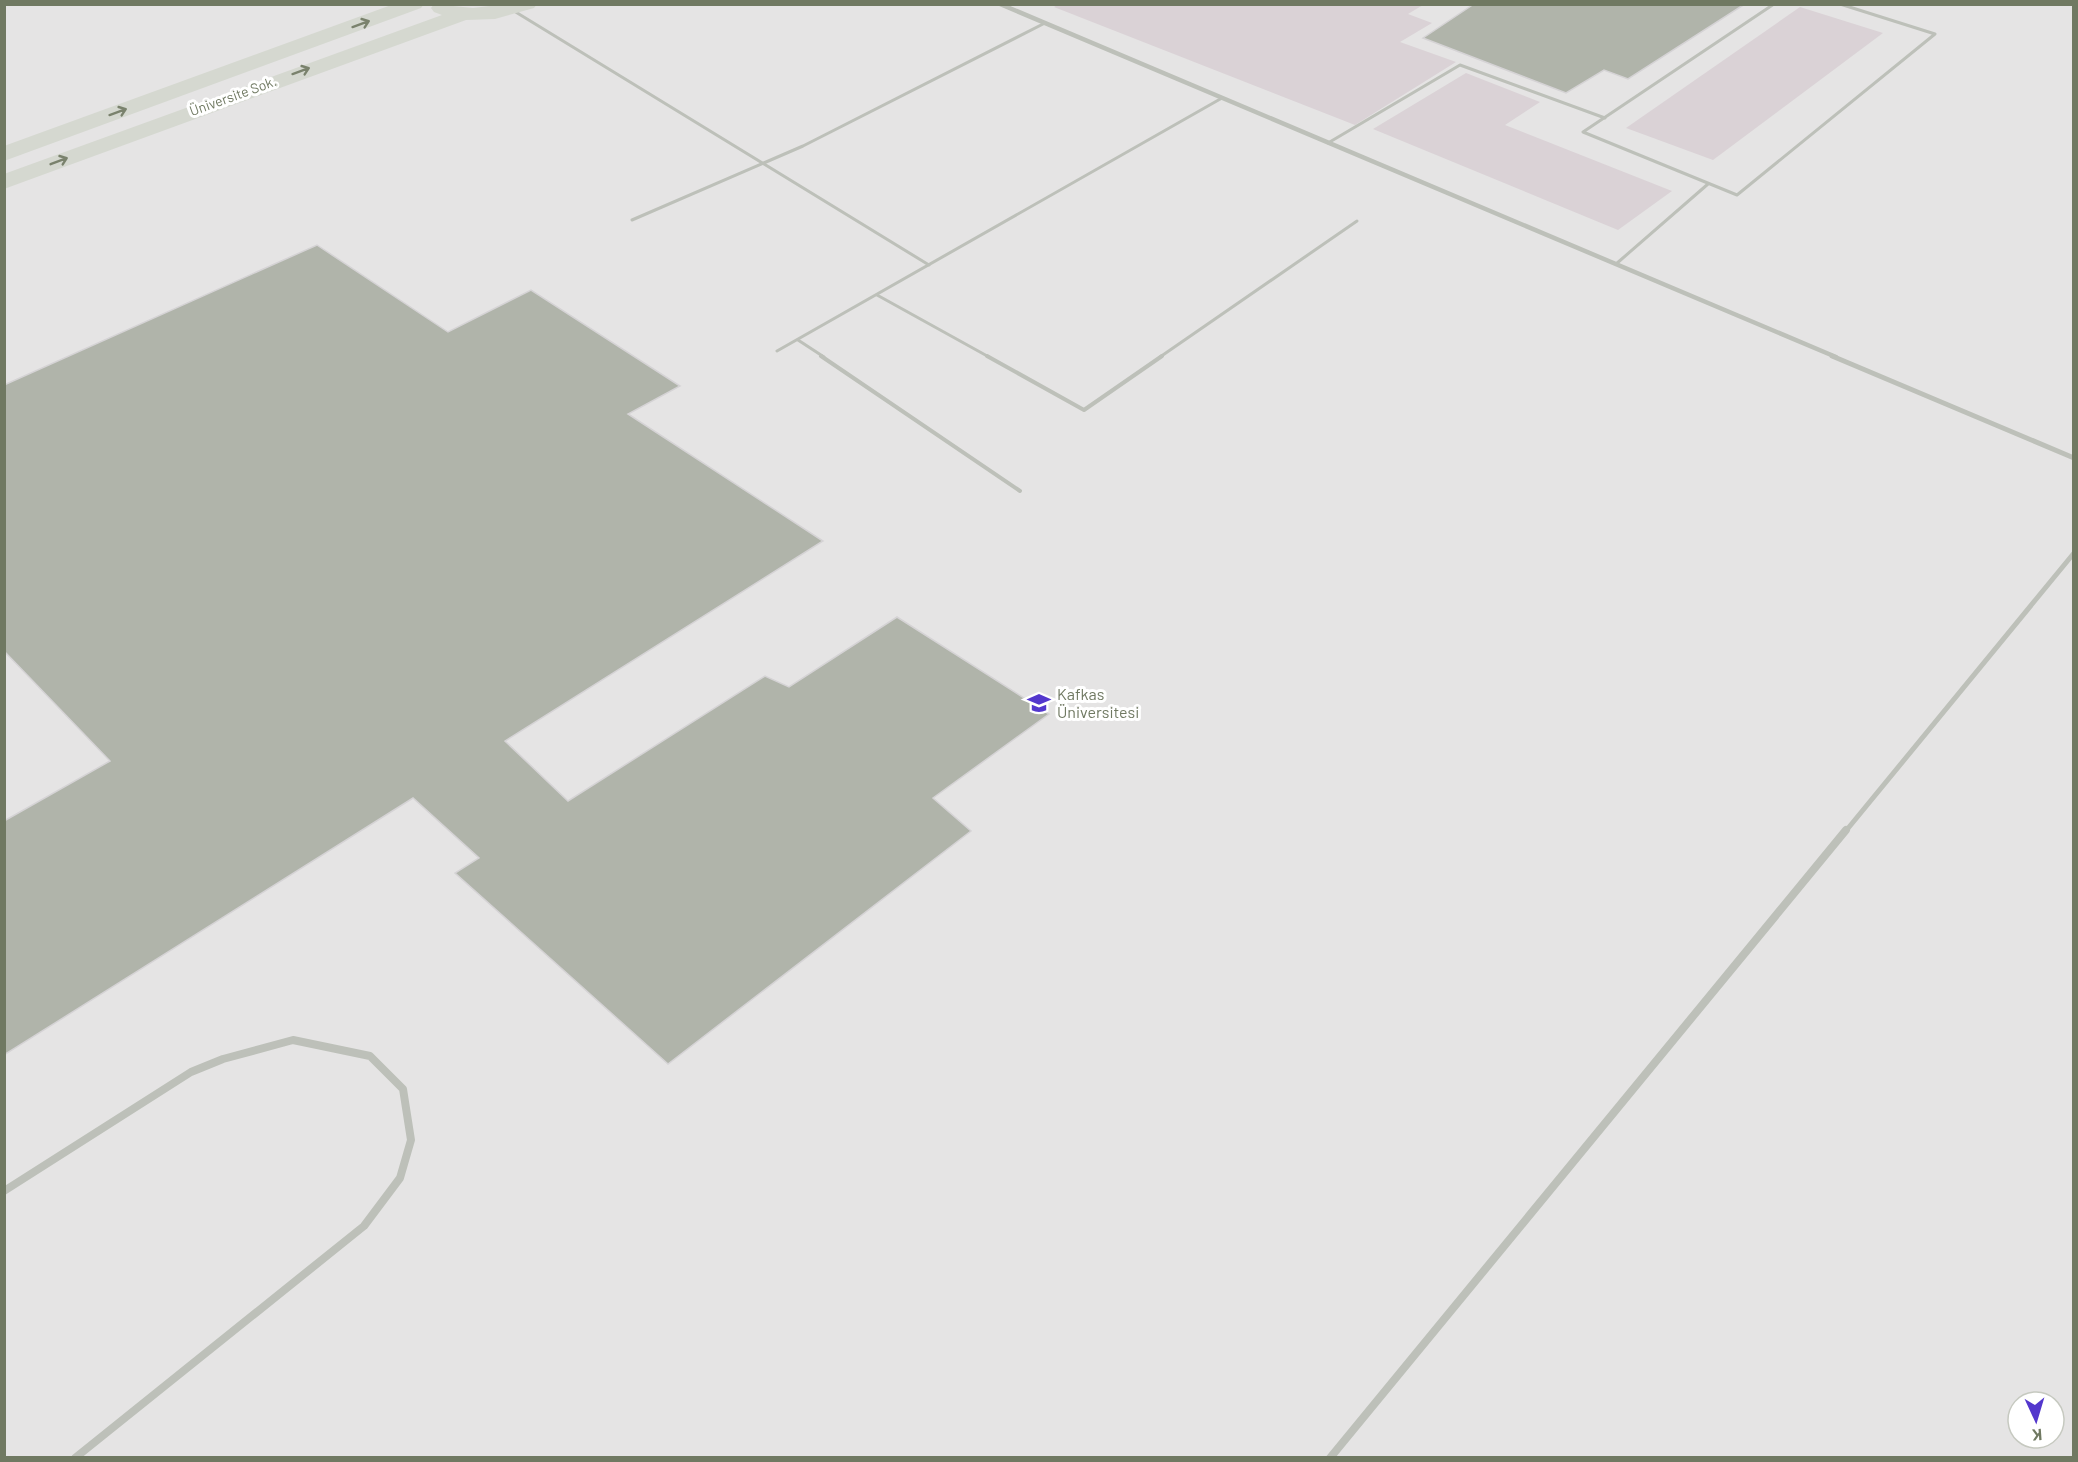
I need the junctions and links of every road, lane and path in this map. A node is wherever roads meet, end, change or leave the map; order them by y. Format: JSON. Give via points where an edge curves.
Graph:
{"nodes":[{"id":1,"x":414,"y":4,"type":"edge"},
{"id":2,"x":435,"y":4,"type":"edge"},
{"id":3,"x":1000,"y":4,"type":"edge"},
{"id":4,"x":1774,"y":4,"type":"edge"},
{"id":5,"x":1840,"y":4,"type":"edge"},
{"id":6,"x":1008,"y":6,"type":"edge"},
{"id":7,"x":519,"y":7,"type":"edge"},
{"id":8,"x":462,"y":14,"type":"junction"},
{"id":9,"x":1045,"y":23,"type":"junction"},
{"id":10,"x":1222,"y":98,"type":"junction"},
{"id":11,"x":1605,"y":118,"type":"junction"},
{"id":12,"x":1328,"y":143,"type":"junction"},
{"id":13,"x":4,"y":154,"type":"edge"},
{"id":14,"x":763,"y":163,"type":"junction"},
{"id":15,"x":4,"y":182,"type":"edge"},
{"id":16,"x":1708,"y":184,"type":"junction"},
{"id":17,"x":632,"y":220,"type":"dead end"},
{"id":18,"x":1357,"y":221,"type":"dead end"},
{"id":19,"x":1616,"y":264,"type":"junction"},
{"id":20,"x":929,"y":265,"type":"junction"},
{"id":21,"x":877,"y":295,"type":"junction"},
{"id":22,"x":798,"y":340,"type":"junction"},
{"id":23,"x":777,"y":351,"type":"dead end"},
{"id":24,"x":2073,"y":458,"type":"edge"},
{"id":25,"x":1020,"y":491,"type":"dead end"},
{"id":26,"x":2073,"y":553,"type":"edge"},
{"id":27,"x":4,"y":1191,"type":"edge"},
{"id":28,"x":75,"y":1458,"type":"edge"},
{"id":29,"x":1330,"y":1458,"type":"edge"}],
"edges":[{"from":13,"to":1,"type":"street","name":"Üniversite Sok.","one_way":true},
{"from":2,"to":8,"type":"street"},
{"from":3,"to":6,"type":"street"},
{"from":4,"to":11,"type":"lane"},
{"from":5,"to":16,"type":"lane","via":[[1935,34],[1737,195]]},
{"from":6,"to":9,"type":"street"},
{"from":7,"to":8,"type":"street","via":[[487,14]]},
{"from":7,"to":14,"type":"lane"},
{"from":15,"to":8,"type":"street","name":"Üniversite Sok.","one_way":true},
{"from":9,"to":10,"type":"street"},
{"from":9,"to":14,"type":"lane"},
{"from":10,"to":12,"type":"street"},
{"from":10,"to":20,"type":"lane"},
{"from":11,"to":12,"type":"lane","via":[[1460,65]]},
{"from":11,"to":16,"type":"lane","via":[[1583,132]]},
{"from":12,"to":19,"type":"street"},
{"from":14,"to":17,"type":"lane"},
{"from":14,"to":20,"type":"lane"},
{"from":16,"to":19,"type":"lane"},
{"from":18,"to":21,"type":"lane","via":[[1084,410]]},
{"from":19,"to":24,"type":"street"},
{"from":20,"to":21,"type":"lane"},
{"from":21,"to":22,"type":"lane"},
{"from":22,"to":23,"type":"lane"},
{"from":22,"to":25,"type":"lane"},
{"from":26,"to":29,"type":"street"},
{"from":27,"to":28,"type":"street","via":[[191,1072],[293,1040],[370,1056],[403,1089],[411,1140],[400,1178],[364,1226]]}]}
